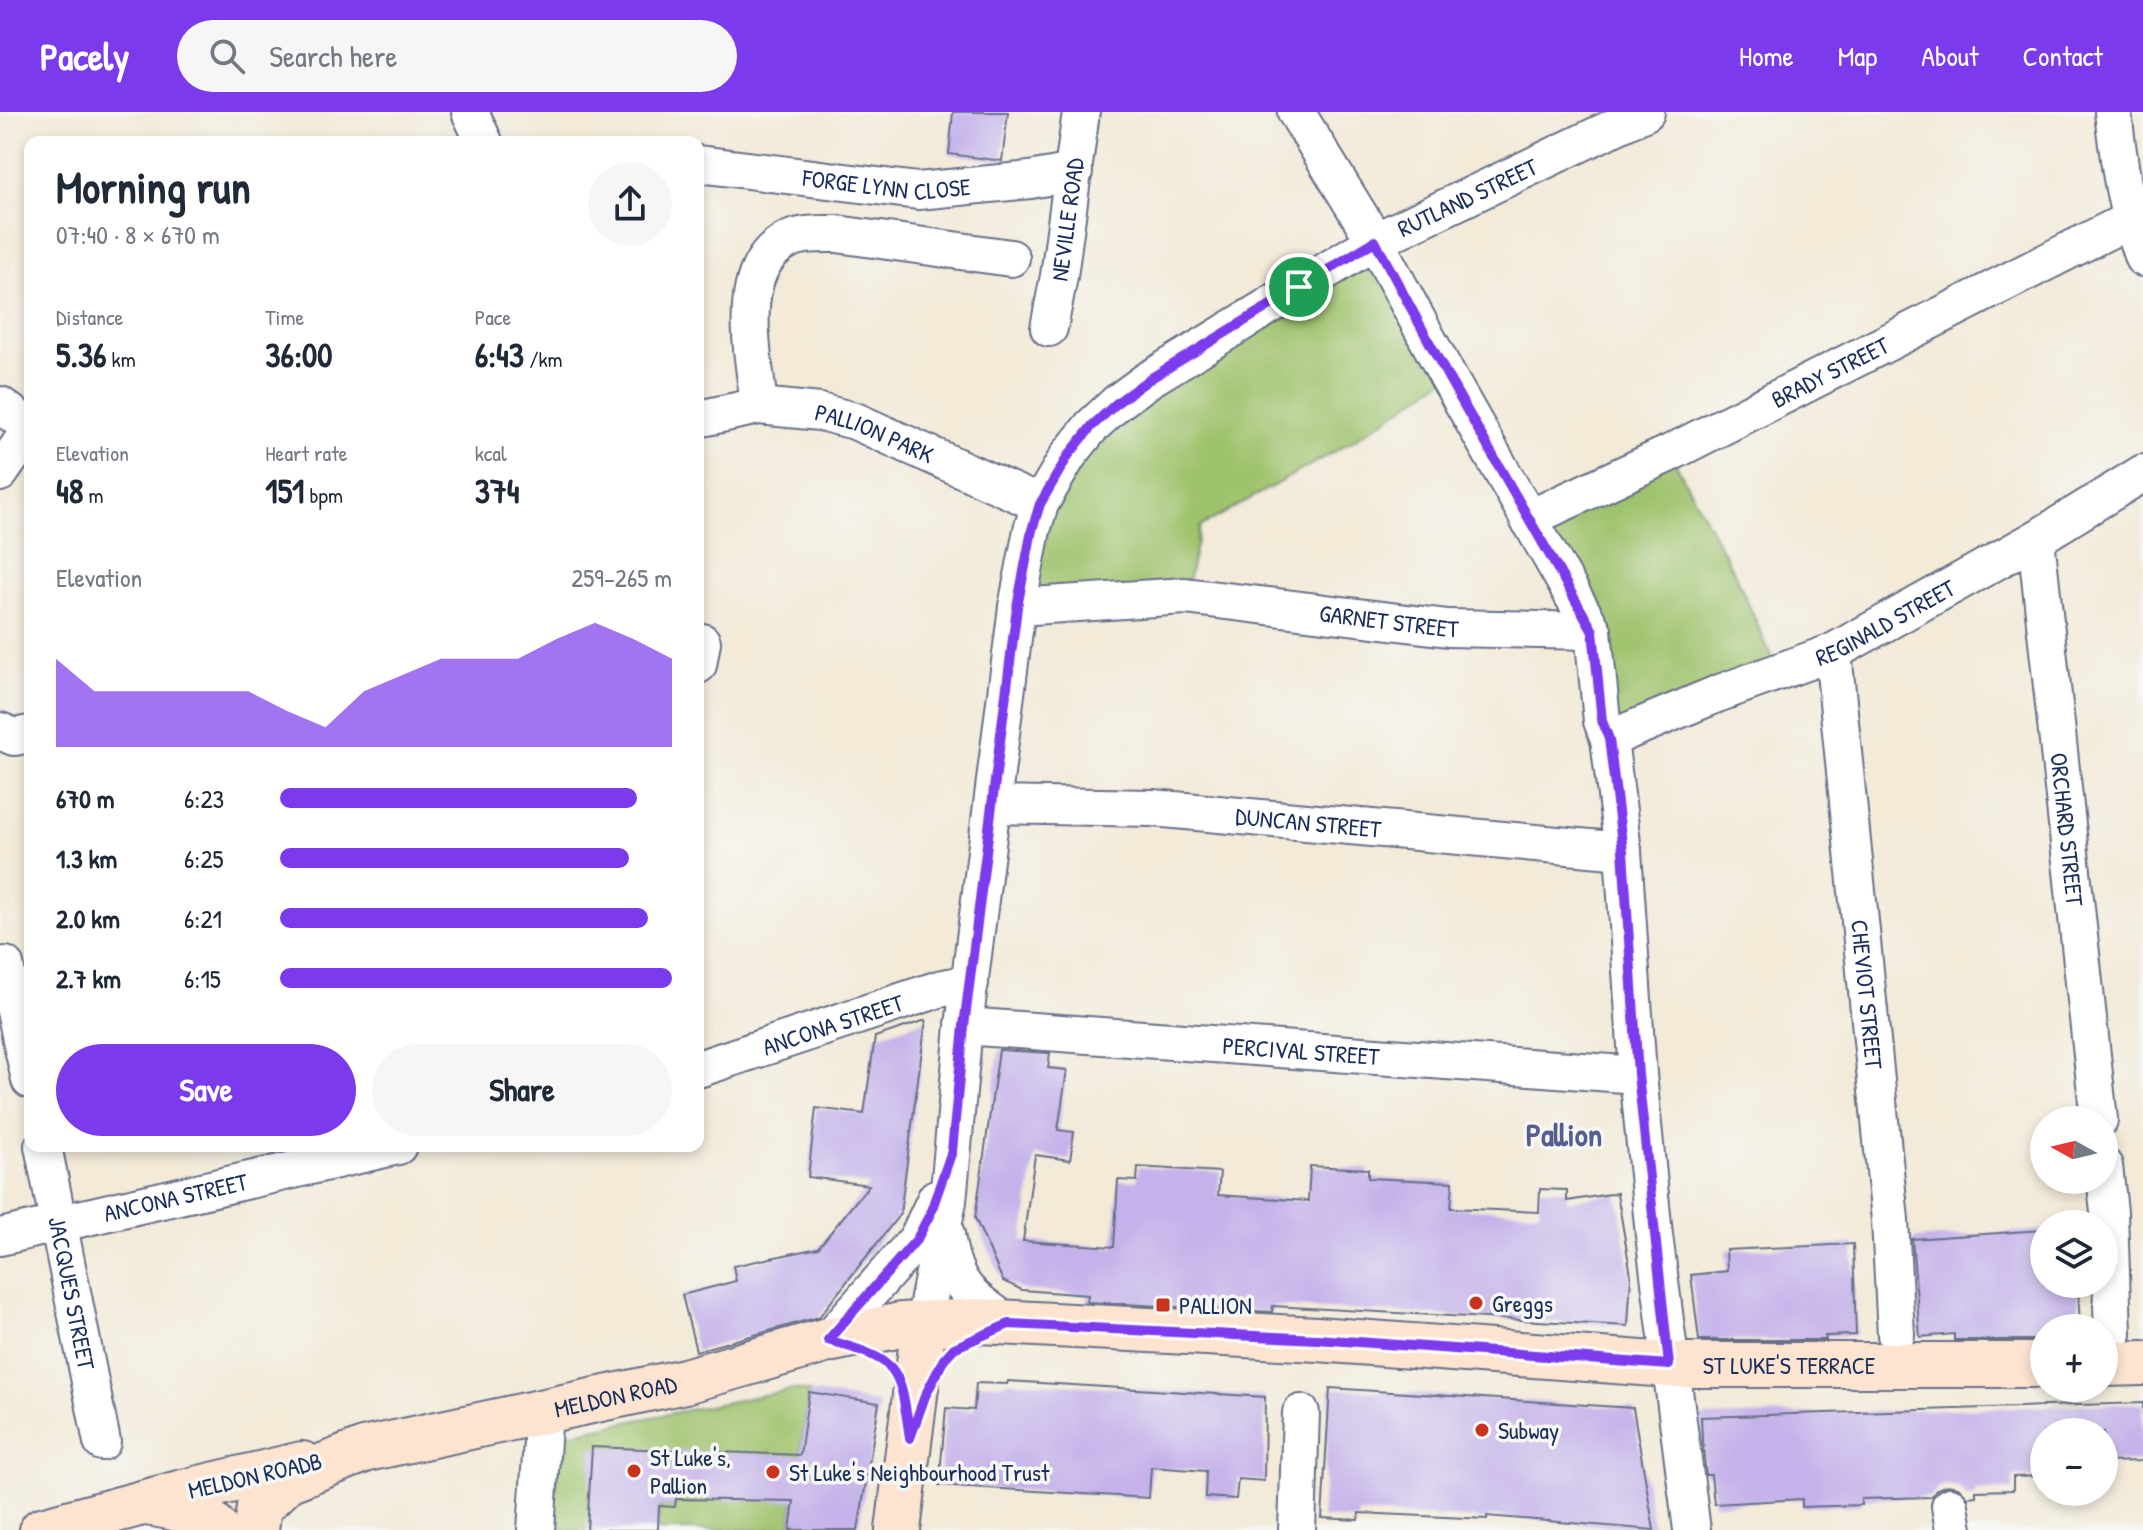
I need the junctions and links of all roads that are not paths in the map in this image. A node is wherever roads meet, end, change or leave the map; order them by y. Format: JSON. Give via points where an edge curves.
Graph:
{"nodes":[{"id":1,"x":470,"y":112,"type":"edge"},
{"id":2,"x":1081,"y":112,"type":"edge"},
{"id":3,"x":1296,"y":112,"type":"edge"},
{"id":4,"x":1646,"y":112,"type":"edge"},
{"id":5,"x":2113,"y":112,"type":"edge"},
{"id":6,"x":481,"y":136,"type":"edge"},
{"id":7,"x":704,"y":165,"type":"edge"},
{"id":8,"x":1074,"y":172,"type":"junction"},
{"id":9,"x":2132,"y":200,"type":"edge"},
{"id":10,"x":1375,"y":241,"type":"junction"},
{"id":11,"x":1011,"y":258,"type":"dead end"},
{"id":12,"x":2143,"y":258,"type":"edge"},
{"id":13,"x":1049,"y":328,"type":"dead end"},
{"id":14,"x":0,"y":405,"type":"edge"},
{"id":15,"x":759,"y":406,"type":"junction"},
{"id":16,"x":704,"y":418,"type":"edge"},
{"id":17,"x":24,"y":423,"type":"edge"},
{"id":18,"x":24,"y":437,"type":"edge"},
{"id":19,"x":0,"y":473,"type":"edge"},
{"id":20,"x":2143,"y":473,"type":"edge"},
{"id":21,"x":1040,"y":504,"type":"junction"},
{"id":22,"x":1528,"y":519,"type":"junction"},
{"id":23,"x":2036,"y":539,"type":"junction"},
{"id":24,"x":1017,"y":607,"type":"junction"},
{"id":25,"x":1593,"y":631,"type":"junction"},
{"id":26,"x":1833,"y":652,"type":"junction"},
{"id":27,"x":0,"y":731,"type":"edge"},
{"id":28,"x":24,"y":735,"type":"edge"},
{"id":29,"x":1609,"y":739,"type":"junction"},
{"id":30,"x":993,"y":805,"type":"junction"},
{"id":31,"x":1623,"y":851,"type":"junction"},
{"id":32,"x":12,"y":964,"type":"edge"},
{"id":33,"x":970,"y":983,"type":"junction"},
{"id":34,"x":964,"y":1026,"type":"junction"},
{"id":35,"x":24,"y":1041,"type":"edge"},
{"id":36,"x":704,"y":1067,"type":"edge"},
{"id":37,"x":1638,"y":1075,"type":"junction"},
{"id":38,"x":2097,"y":1106,"type":"edge"},
{"id":39,"x":952,"y":1151,"type":"junction"},
{"id":40,"x":44,"y":1152,"type":"edge"},
{"id":41,"x":372,"y":1152,"type":"edge"},
{"id":42,"x":2107,"y":1194,"type":"edge"},
{"id":43,"x":59,"y":1224,"type":"junction"},
{"id":44,"x":944,"y":1224,"type":"junction"},
{"id":45,"x":0,"y":1237,"type":"edge"},
{"id":46,"x":924,"y":1324,"type":"junction"},
{"id":47,"x":1009,"y":1324,"type":"junction"},
{"id":48,"x":1896,"y":1335,"type":"dead end"},
{"id":49,"x":828,"y":1340,"type":"junction"},
{"id":50,"x":2120,"y":1353,"type":"edge"},
{"id":51,"x":1669,"y":1365,"type":"junction"},
{"id":52,"x":2030,"y":1365,"type":"edge"},
{"id":53,"x":544,"y":1411,"type":"junction"},
{"id":54,"x":1301,"y":1413,"type":"dead end"},
{"id":55,"x":910,"y":1438,"type":"junction"},
{"id":56,"x":102,"y":1442,"type":"dead end"},
{"id":57,"x":367,"y":1449,"type":"junction"},
{"id":58,"x":143,"y":1503,"type":"junction"},
{"id":59,"x":42,"y":1530,"type":"edge"},
{"id":60,"x":217,"y":1530,"type":"edge"},
{"id":61,"x":256,"y":1530,"type":"edge"},
{"id":62,"x":536,"y":1530,"type":"edge"},
{"id":63,"x":898,"y":1530,"type":"edge"},
{"id":64,"x":1297,"y":1530,"type":"edge"},
{"id":65,"x":1692,"y":1530,"type":"edge"}],
"edges":[{"from":1,"to":6,"type":"street"},
{"from":2,"to":8,"type":"street","name":"NEVILLE ROAD"},
{"from":3,"to":10,"type":"street"},
{"from":4,"to":10,"type":"street","name":"RUTLAND STREET"},
{"from":5,"to":9,"type":"street"},
{"from":7,"to":8,"type":"street","name":"FORGE LYNN CLOSE","via":[[918,191]]},
{"from":8,"to":13,"type":"street","name":"NEVILLE ROAD"},
{"from":9,"to":12,"type":"street"},
{"from":9,"to":22,"type":"street","name":"BRADY STREET","via":[[1670,453]]},
{"from":10,"to":21,"type":"street","name":"RUTLAND STREET","via":[[1118,402],[1068,456]]},
{"from":10,"to":22,"type":"street"},
{"from":11,"to":15,"type":"street","via":[[837,234],[791,239],[773,250],[759,269],[752,292]]},
{"from":14,"to":17,"type":"street"},
{"from":15,"to":16,"type":"street","name":"PALLION PARK"},
{"from":15,"to":21,"type":"street","name":"PALLION PARK","via":[[855,421]]},
{"from":18,"to":19,"type":"street"},
{"from":20,"to":23,"type":"street","name":"REGINALD STREET"},
{"from":21,"to":24,"type":"street"},
{"from":22,"to":25,"type":"street"},
{"from":23,"to":26,"type":"street","name":"REGINALD STREET"},
{"from":23,"to":38,"type":"street","name":"ORCHARD STREET"},
{"from":24,"to":25,"type":"street","name":"GARNET STREET","via":[[1185,596],[1448,628]]},
{"from":24,"to":30,"type":"street"},
{"from":25,"to":29,"type":"street","via":[[1602,721]]},
{"from":26,"to":29,"type":"street","name":"REGINALD STREET"},
{"from":26,"to":48,"type":"street","name":"CHEVIOT STREET","via":[[1890,1220]]},
{"from":27,"to":28,"type":"street"},
{"from":29,"to":31,"type":"street"},
{"from":30,"to":31,"type":"street","name":"DUNCAN STREET","via":[[1153,808]]},
{"from":30,"to":33,"type":"street"},
{"from":31,"to":37,"type":"street"},
{"from":32,"to":35,"type":"street"},
{"from":33,"to":34,"type":"street"},
{"from":33,"to":36,"type":"street","name":"ANCONA STREET"},
{"from":34,"to":37,"type":"street","name":"PERCIVAL STREET"},
{"from":34,"to":39,"type":"street"},
{"from":37,"to":51,"type":"street"},
{"from":39,"to":44,"type":"street"},
{"from":39,"to":49,"type":"street","via":[[917,1239]]},
{"from":40,"to":43,"type":"street","name":"JACQUES STREET"},
{"from":41,"to":43,"type":"street","name":"ANCONA STREET"},
{"from":42,"to":50,"type":"street"},
{"from":43,"to":45,"type":"street","name":"ANCONA STREET"},
{"from":43,"to":56,"type":"street","name":"JACQUES STREET"},
{"from":44,"to":46,"type":"street"},
{"from":44,"to":47,"type":"street","via":[[956,1277]]},
{"from":46,"to":47,"type":"street","name":"MELDON ROAD"},
{"from":46,"to":49,"type":"street","name":"MELDON ROAD"},
{"from":46,"to":55,"type":"street"},
{"from":47,"to":51,"type":"street","name":"ST LUKE'S TERRACE","via":[[1317,1339]]},
{"from":47,"to":55,"type":"street","via":[[954,1348],[944,1359]]},
{"from":49,"to":53,"type":"street","name":"MELDON ROAD","via":[[685,1381]]},
{"from":49,"to":55,"type":"street","via":[[885,1361],[895,1370]]},
{"from":51,"to":52,"type":"street","name":"ST LUKE'S TERRACE"},
{"from":51,"to":65,"type":"street"},
{"from":53,"to":57,"type":"street","name":"MELDON ROAD"},
{"from":53,"to":62,"type":"street"},
{"from":54,"to":64,"type":"street"},
{"from":55,"to":63,"type":"street"},
{"from":57,"to":58,"type":"street","name":"MELDON ROADB"},
{"from":57,"to":61,"type":"street","name":"MELDON ROAD","via":[[287,1480],[259,1507]]},
{"from":58,"to":59,"type":"street","name":"MELDON ROADB"},
{"from":58,"to":60,"type":"street","via":[[177,1508]]}]}
